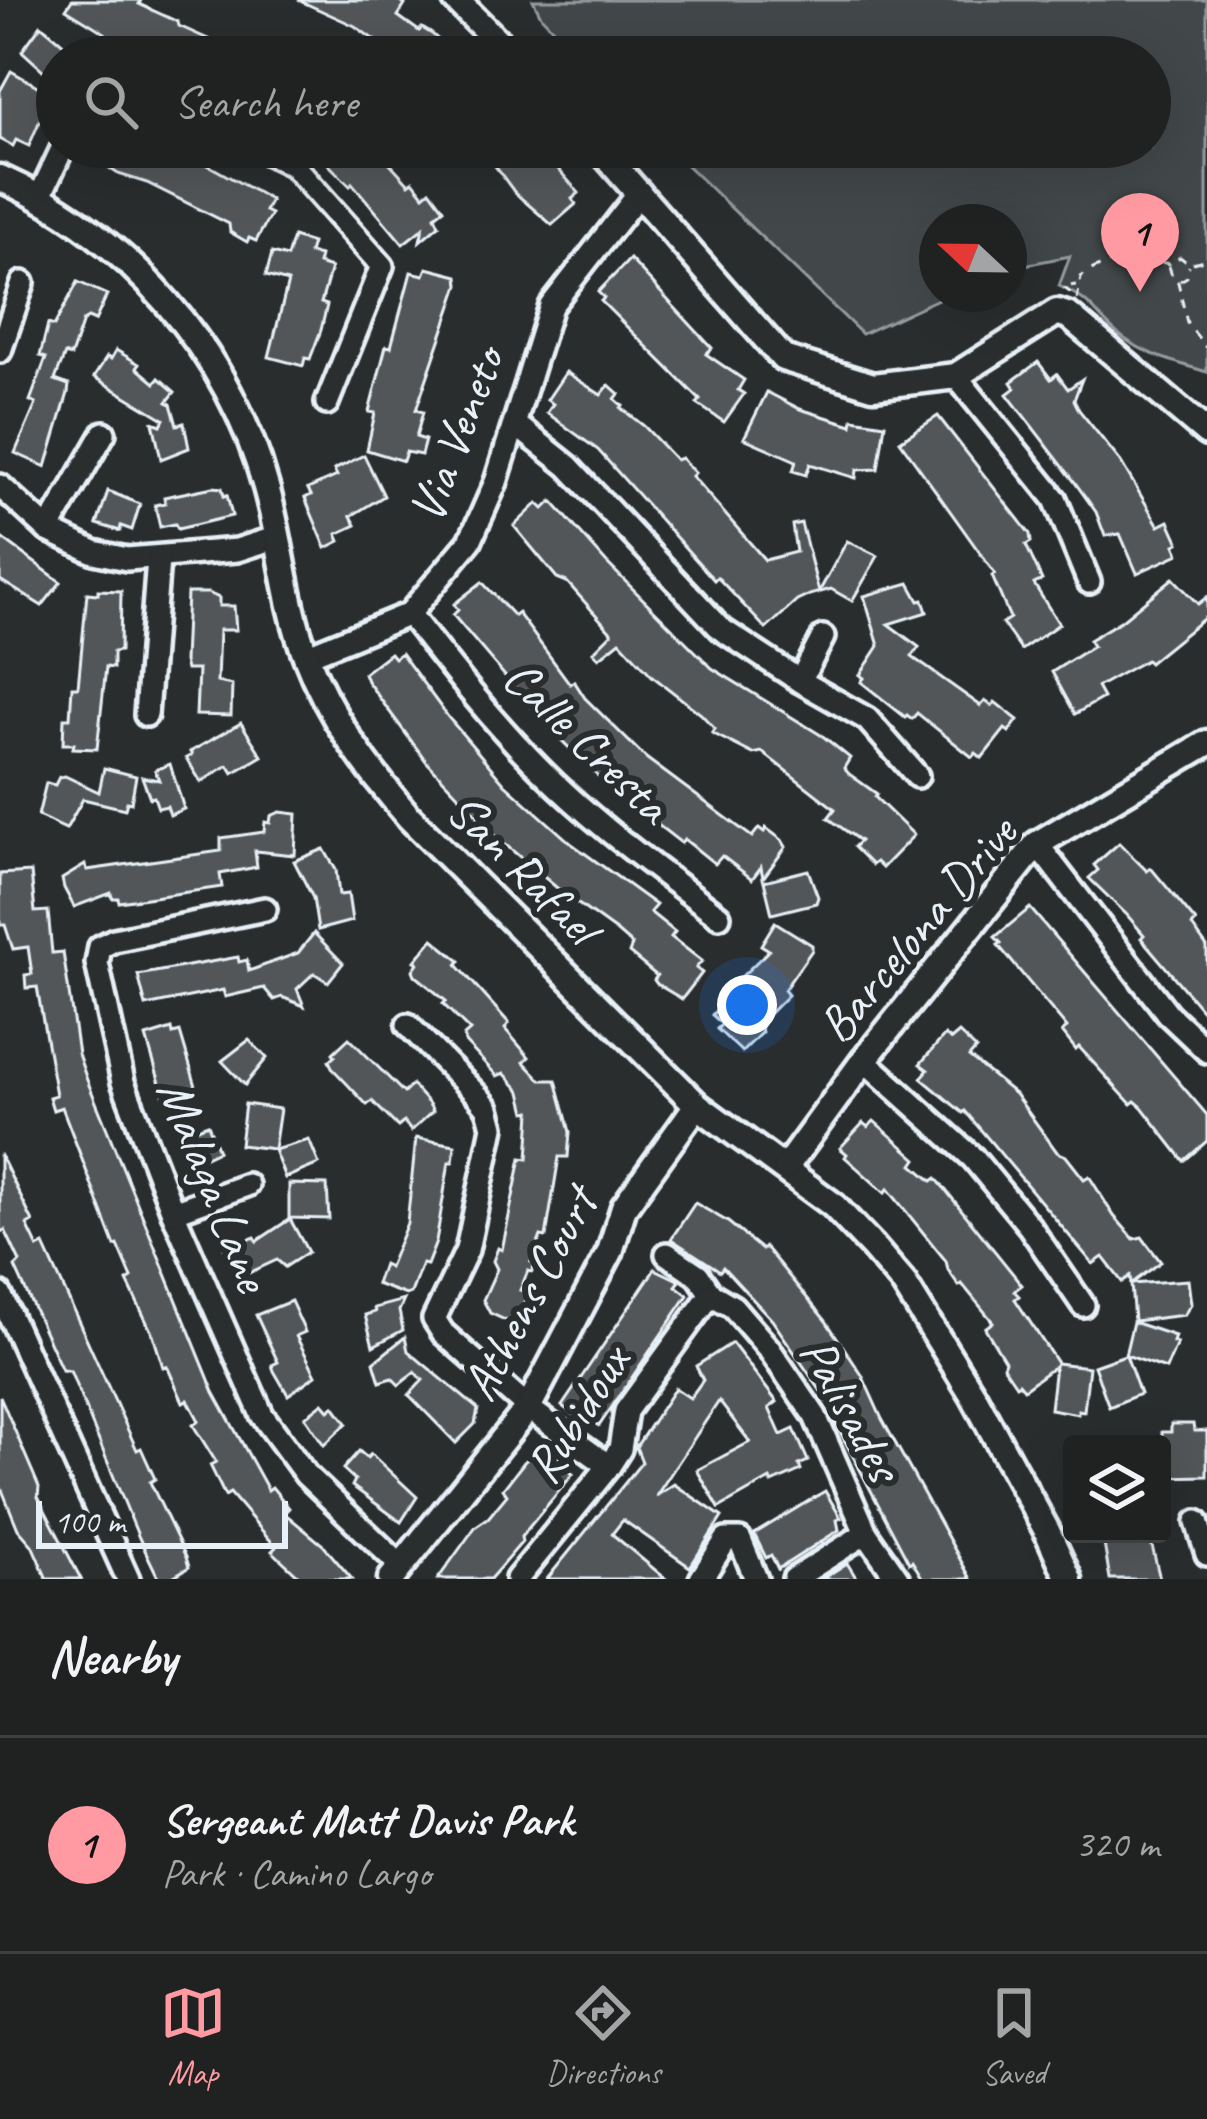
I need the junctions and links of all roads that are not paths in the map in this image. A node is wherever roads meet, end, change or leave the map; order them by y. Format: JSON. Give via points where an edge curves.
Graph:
{"nodes":[{"id":1,"x":456,"y":0,"type":"edge"},
{"id":2,"x":492,"y":36,"type":"edge"},
{"id":3,"x":53,"y":168,"type":"edge"},
{"id":4,"x":296,"y":168,"type":"edge"},
{"id":5,"x":618,"y":168,"type":"edge"},
{"id":6,"x":0,"y":178,"type":"edge"},
{"id":7,"x":640,"y":192,"type":"junction"},
{"id":8,"x":40,"y":196,"type":"junction"},
{"id":9,"x":22,"y":283,"type":"dead end"},
{"id":10,"x":0,"y":351,"type":"edge"},
{"id":11,"x":956,"y":376,"type":"junction"},
{"id":12,"x":327,"y":403,"type":"dead end"},
{"id":13,"x":515,"y":424,"type":"junction"},
{"id":14,"x":104,"y":433,"type":"dead end"},
{"id":15,"x":1207,"y":433,"type":"edge"},
{"id":16,"x":0,"y":486,"type":"edge"},
{"id":17,"x":48,"y":530,"type":"junction"},
{"id":18,"x":278,"y":537,"type":"junction"},
{"id":19,"x":158,"y":559,"type":"junction"},
{"id":20,"x":1089,"y":582,"type":"dead end"},
{"id":21,"x":409,"y":614,"type":"junction"},
{"id":22,"x":823,"y":637,"type":"dead end"},
{"id":23,"x":306,"y":656,"type":"junction"},
{"id":24,"x":800,"y":681,"type":"junction"},
{"id":25,"x":146,"y":716,"type":"dead end"},
{"id":26,"x":1207,"y":743,"type":"edge"},
{"id":27,"x":917,"y":776,"type":"dead end"},
{"id":28,"x":1037,"y":844,"type":"junction"},
{"id":29,"x":266,"y":910,"type":"dead end"},
{"id":30,"x":719,"y":916,"type":"dead end"},
{"id":31,"x":408,"y":1025,"type":"dead end"},
{"id":32,"x":1207,"y":1052,"type":"edge"},
{"id":33,"x":864,"y":1060,"type":"junction"},
{"id":34,"x":697,"y":1105,"type":"junction"},
{"id":35,"x":786,"y":1167,"type":"junction"},
{"id":36,"x":247,"y":1185,"type":"dead end"},
{"id":37,"x":173,"y":1212,"type":"junction"},
{"id":38,"x":667,"y":1254,"type":"dead end"},
{"id":39,"x":0,"y":1294,"type":"edge"},
{"id":40,"x":711,"y":1294,"type":"junction"},
{"id":41,"x":1083,"y":1305,"type":"dead end"},
{"id":42,"x":528,"y":1408,"type":"junction"},
{"id":43,"x":609,"y":1466,"type":"junction"},
{"id":44,"x":1196,"y":1522,"type":"dead end"},
{"id":45,"x":866,"y":1533,"type":"junction"},
{"id":46,"x":1207,"y":1554,"type":"edge"},
{"id":47,"x":396,"y":1572,"type":"edge"},
{"id":48,"x":128,"y":1579,"type":"edge"},
{"id":49,"x":517,"y":1579,"type":"edge"},
{"id":50,"x":701,"y":1579,"type":"edge"},
{"id":51,"x":756,"y":1579,"type":"edge"},
{"id":52,"x":794,"y":1579,"type":"edge"},
{"id":53,"x":898,"y":1579,"type":"edge"},
{"id":54,"x":1069,"y":1579,"type":"edge"}],
"edges":[{"from":1,"to":2,"type":"street"},
{"from":3,"to":8,"type":"street"},
{"from":4,"to":12,"type":"street","via":[[382,266]]},
{"from":5,"to":7,"type":"street"},
{"from":6,"to":8,"type":"street","name":"San Rafael"},
{"from":7,"to":11,"type":"street","via":[[783,358],[873,386]]},
{"from":7,"to":13,"type":"street","name":"Via Veneto","via":[[551,306]]},
{"from":8,"to":18,"type":"street","name":"San Rafael","via":[[111,244],[202,348],[248,433]]},
{"from":9,"to":10,"type":"street"},
{"from":11,"to":15,"type":"street","via":[[1057,312]]},
{"from":11,"to":20,"type":"street","via":[[1055,499]]},
{"from":13,"to":21,"type":"street","name":"Via Veneto","via":[[470,542]]},
{"from":13,"to":24,"type":"street","via":[[568,466],[721,629]]},
{"from":14,"to":17,"type":"street"},
{"from":16,"to":17,"type":"street"},
{"from":17,"to":19,"type":"street","via":[[94,552]]},
{"from":18,"to":19,"type":"street"},
{"from":18,"to":23,"type":"street","name":"San Rafael"},
{"from":19,"to":25,"type":"street"},
{"from":21,"to":23,"type":"street","name":"Via Veneto"},
{"from":21,"to":30,"type":"street","name":"Calle Cresta","via":[[543,773]]},
{"from":22,"to":24,"type":"street"},
{"from":23,"to":34,"type":"street","name":"San Rafael","via":[[330,710],[409,817]]},
{"from":24,"to":27,"type":"street","via":[[867,719]]},
{"from":26,"to":28,"type":"street","name":"Barcelona Drive"},
{"from":28,"to":32,"type":"street","via":[[1168,1015]]},
{"from":28,"to":33,"type":"street","name":"Barcelona Drive"},
{"from":29,"to":37,"type":"street","name":"Malaga Lane","via":[[100,947],[123,1082]]},
{"from":31,"to":42,"type":"street","via":[[488,1108],[493,1127],[467,1250],[434,1319]]},
{"from":33,"to":35,"type":"street","name":"Barcelona Drive"},
{"from":33,"to":41,"type":"street","via":[[974,1159]]},
{"from":34,"to":35,"type":"street","name":"San Rafael"},
{"from":34,"to":42,"type":"street","name":"Athens Court","via":[[624,1207],[610,1252]]},
{"from":35,"to":54,"type":"street","name":"San Rafael","via":[[903,1282]]},
{"from":36,"to":37,"type":"street"},
{"from":37,"to":47,"type":"street","name":"Malaga Lane","via":[[262,1415]]},
{"from":38,"to":40,"type":"street","name":"Palisades"},
{"from":39,"to":48,"type":"street"},
{"from":40,"to":43,"type":"street","name":"Rubidoux","via":[[626,1411]]},
{"from":40,"to":45,"type":"street","name":"Palisades","via":[[770,1349],[815,1417]]},
{"from":42,"to":43,"type":"street"},
{"from":42,"to":47,"type":"street","name":"Athens Court"},
{"from":43,"to":49,"type":"street","name":"Rubidoux"},
{"from":44,"to":46,"type":"street"},
{"from":45,"to":52,"type":"street"},
{"from":45,"to":53,"type":"street","name":"Palisades"},
{"from":50,"to":51,"type":"street","via":[[726,1540],[740,1540]]}]}
